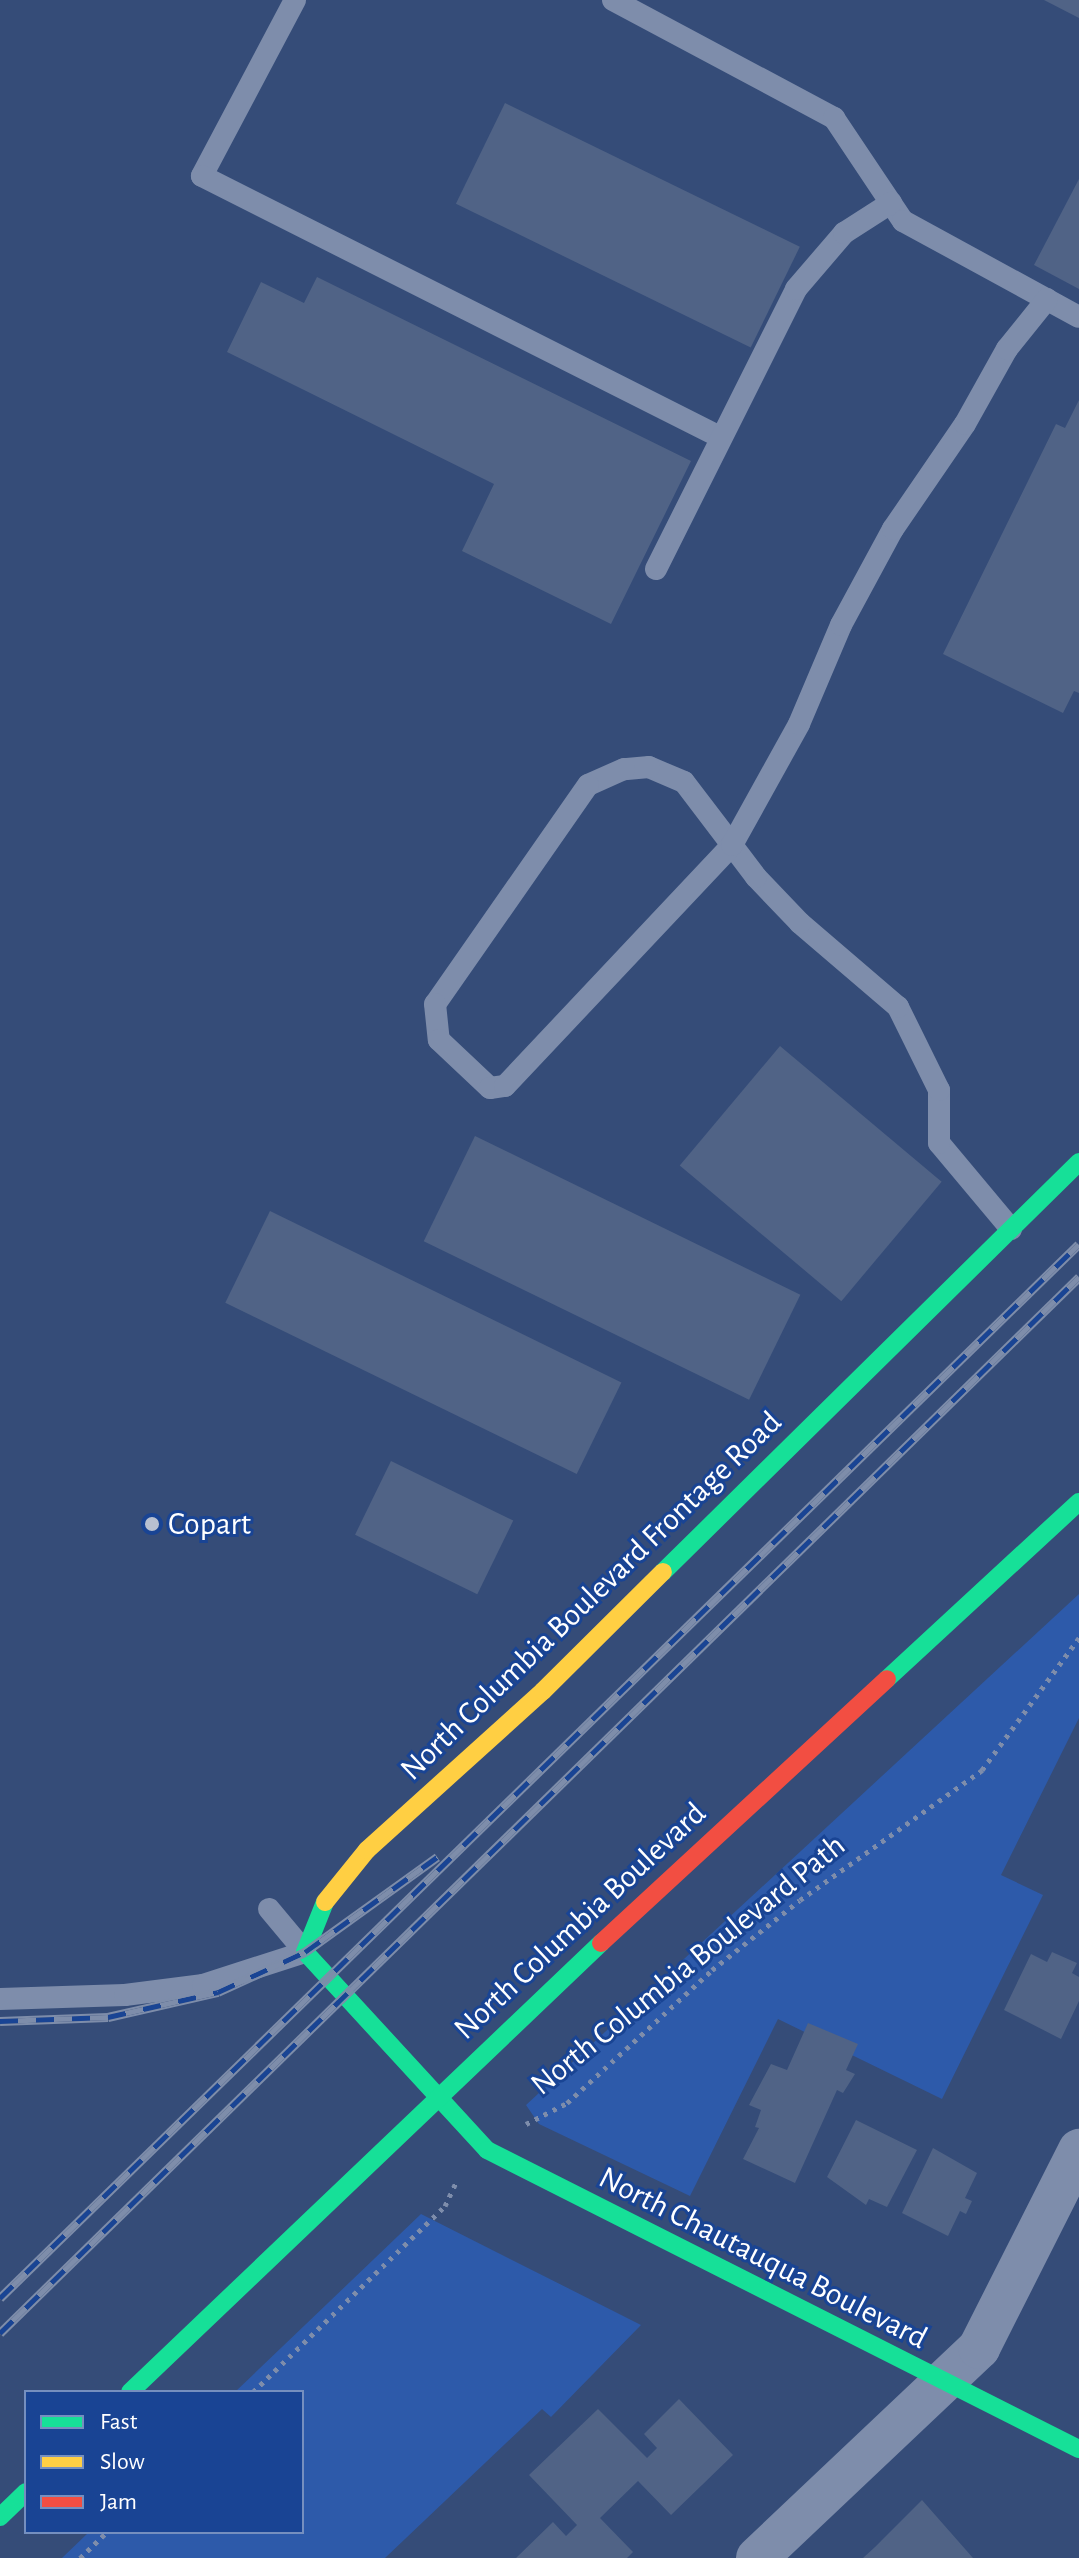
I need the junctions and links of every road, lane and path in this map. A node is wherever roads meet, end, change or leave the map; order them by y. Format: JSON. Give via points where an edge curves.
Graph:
{"nodes":[{"id":1,"x":295,"y":0,"type":"edge"},
{"id":2,"x":613,"y":0,"type":"edge"},
{"id":3,"x":891,"y":203,"type":"junction"},
{"id":4,"x":1047,"y":299,"type":"junction"},
{"id":5,"x":1079,"y":317,"type":"edge"},
{"id":6,"x":720,"y":437,"type":"junction"},
{"id":7,"x":656,"y":569,"type":"dead end"},
{"id":8,"x":732,"y":845,"type":"junction"},
{"id":9,"x":1079,"y":1162,"type":"edge"},
{"id":10,"x":1011,"y":1229,"type":"junction"},
{"id":11,"x":1079,"y":1502,"type":"edge"},
{"id":12,"x":1079,"y":1638,"type":"edge"},
{"id":13,"x":269,"y":1909,"type":"dead end"},
{"id":14,"x":305,"y":1952,"type":"junction"},
{"id":15,"x":0,"y":1999,"type":"edge"},
{"id":16,"x":437,"y":2096,"type":"junction"},
{"id":17,"x":526,"y":2125,"type":"dead end"},
{"id":18,"x":1079,"y":2150,"type":"edge"},
{"id":19,"x":445,"y":2206,"type":"dead end"},
{"id":20,"x":943,"y":2382,"type":"junction"},
{"id":21,"x":132,"y":2390,"type":"edge"},
{"id":22,"x":255,"y":2390,"type":"edge"},
{"id":23,"x":1079,"y":2449,"type":"edge"},
{"id":24,"x":24,"y":2494,"type":"edge"},
{"id":25,"x":0,"y":2517,"type":"edge"},
{"id":26,"x":105,"y":2534,"type":"edge"},
{"id":27,"x":80,"y":2558,"type":"edge"},
{"id":28,"x":757,"y":2558,"type":"edge"}],
"edges":[{"from":1,"to":6,"type":"lane","via":[[202,176]]},
{"from":2,"to":3,"type":"lane","via":[[834,118]]},
{"from":3,"to":4,"type":"lane","via":[[903,221]]},
{"from":3,"to":6,"type":"lane","via":[[844,233],[796,289]]},
{"from":4,"to":5,"type":"lane"},
{"from":4,"to":8,"type":"lane","via":[[1007,349],[965,424],[893,529],[841,625],[799,724]]},
{"from":6,"to":7,"type":"lane"},
{"from":8,"to":8,"type":"lane","via":[[684,782],[649,767],[624,769],[588,785],[435,1004],[439,1040],[490,1088],[505,1086]]},
{"from":8,"to":10,"type":"lane","via":[[800,923],[898,1007],[939,1090],[939,1143]]},
{"from":9,"to":10,"type":"street","name":"North Columbia Boulevard Frontage Road"},
{"from":10,"to":14,"type":"street","name":"North Columbia Boulevard Frontage Road","via":[[555,1680],[367,1850],[325,1902]]},
{"from":11,"to":16,"type":"street","name":"North Columbia Boulevard"},
{"from":12,"to":17,"type":"path","name":"North Columbia Boulevard Path","via":[[982,1770],[800,1900],[712,1970],[567,2103]]},
{"from":13,"to":14,"type":"lane"},
{"from":14,"to":15,"type":"lane","via":[[203,1985],[125,1995]]},
{"from":14,"to":16,"type":"street"},
{"from":16,"to":20,"type":"street","name":"North Chautauqua Boulevard","via":[[487,2150],[513,2167]]},
{"from":16,"to":21,"type":"street","name":"North Columbia Boulevard"},
{"from":18,"to":20,"type":"street","via":[[979,2348]]},
{"from":19,"to":22,"type":"path"},
{"from":20,"to":23,"type":"street","name":"North Chautauqua Boulevard"},
{"from":20,"to":28,"type":"street"},
{"from":24,"to":25,"type":"street"},
{"from":26,"to":27,"type":"path"}]}
